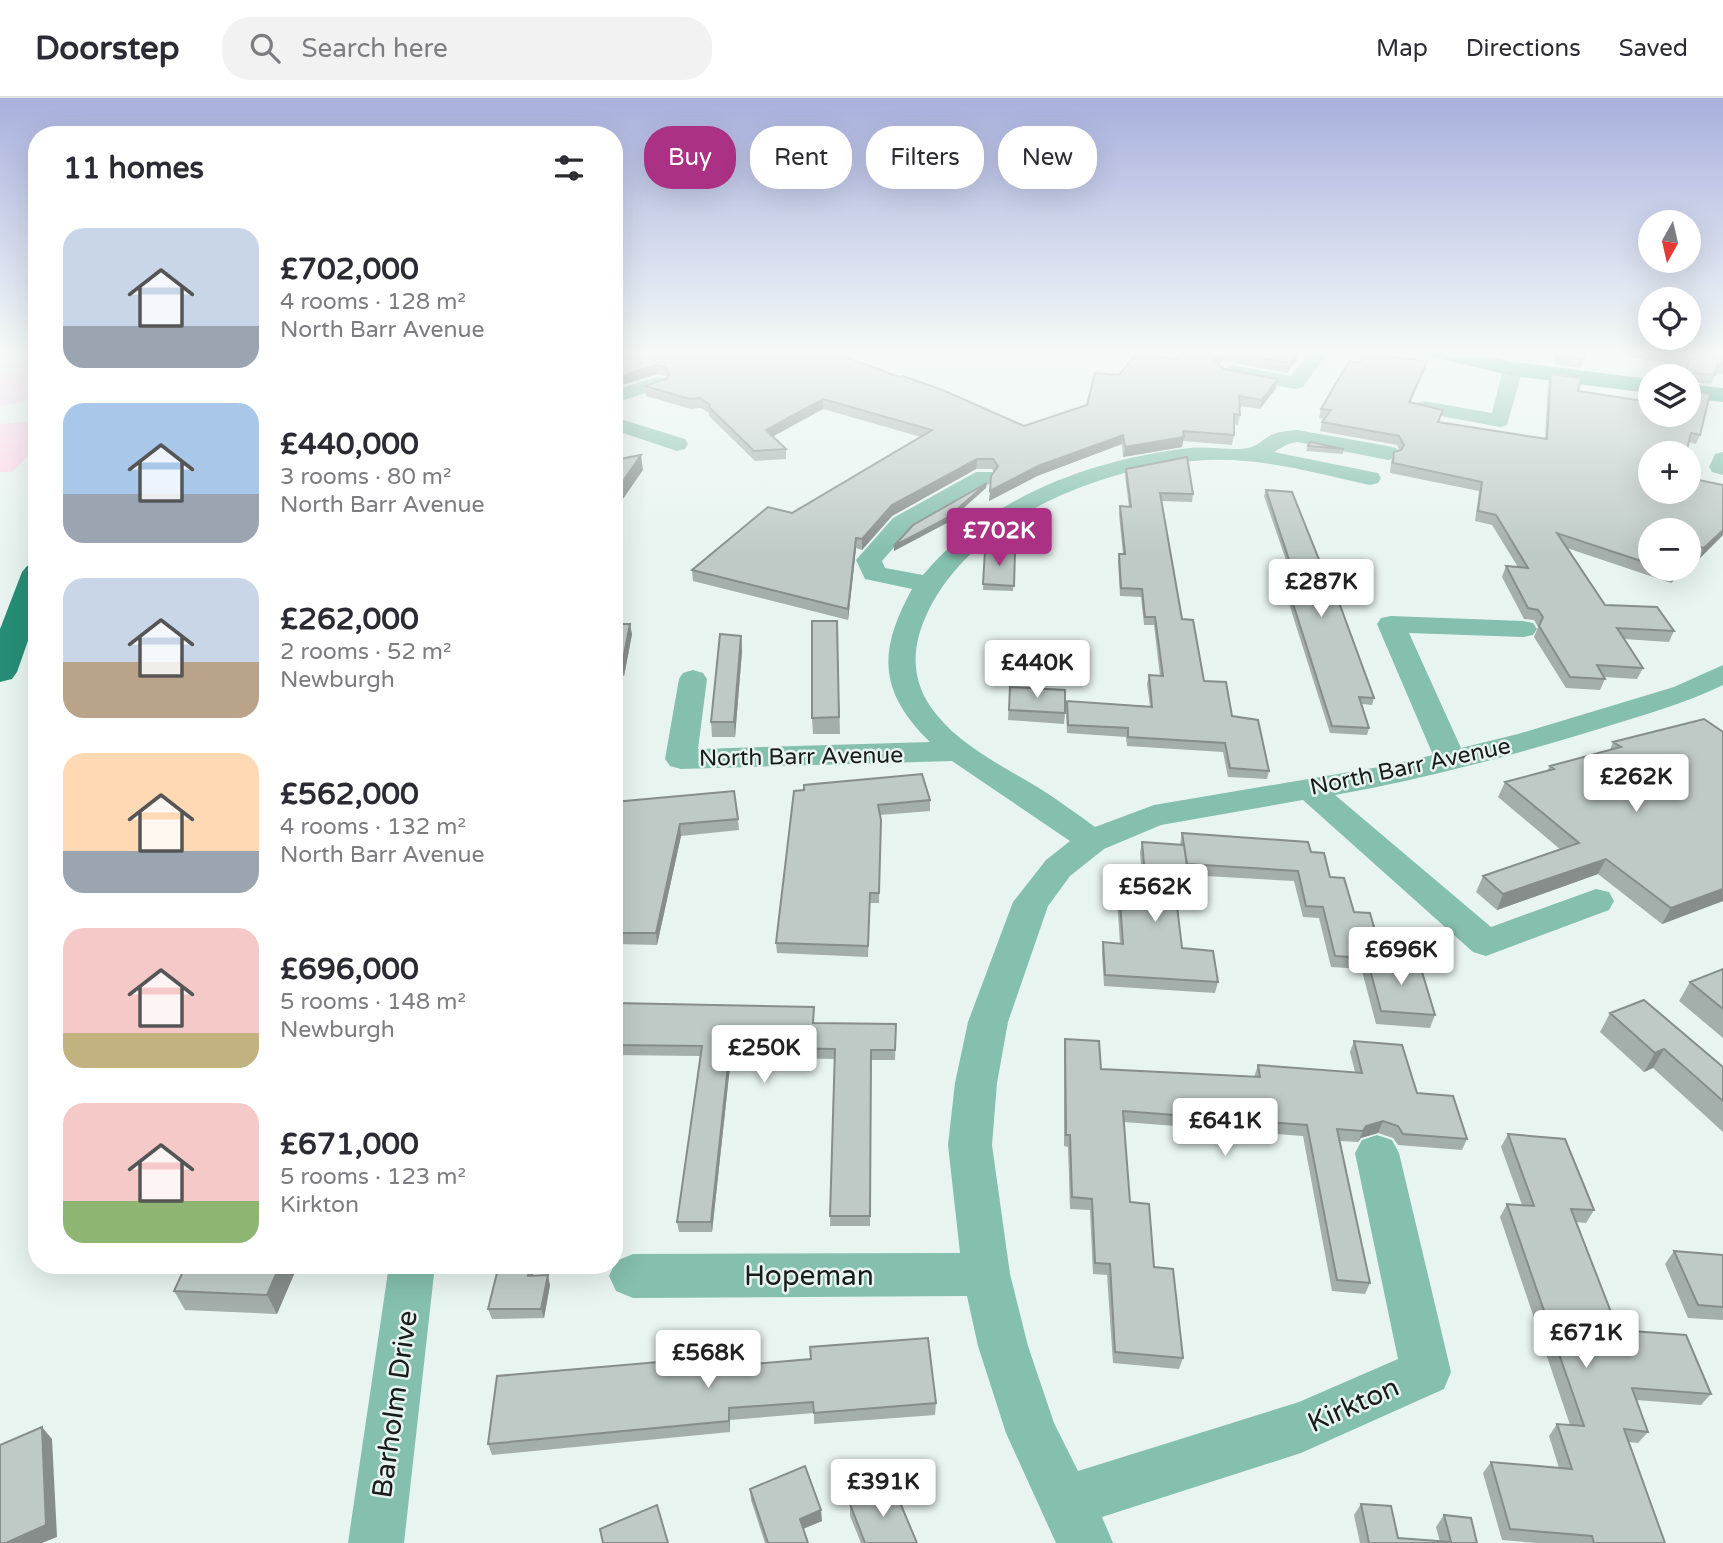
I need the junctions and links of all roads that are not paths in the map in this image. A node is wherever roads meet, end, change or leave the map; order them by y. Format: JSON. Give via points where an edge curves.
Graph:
{"nodes":[{"id":1,"x":623,"y":426,"type":"edge"},
{"id":2,"x":677,"y":444,"type":"dead end"},
{"id":3,"x":1388,"y":453,"type":"dead end"},
{"id":4,"x":1254,"y":454,"type":"junction"},
{"id":5,"x":1723,"y":459,"type":"edge"},
{"id":6,"x":1723,"y":468,"type":"edge"},
{"id":7,"x":984,"y":477,"type":"dead end"},
{"id":8,"x":1370,"y":478,"type":"dead end"},
{"id":9,"x":929,"y":583,"type":"junction"},
{"id":10,"x":28,"y":596,"type":"edge"},
{"id":11,"x":1523,"y":629,"type":"dead end"},
{"id":12,"x":0,"y":672,"type":"edge"},
{"id":13,"x":1723,"y":674,"type":"edge"},
{"id":14,"x":693,"y":680,"type":"dead end"},
{"id":15,"x":958,"y":751,"type":"junction"},
{"id":16,"x":1450,"y":759,"type":"junction"},
{"id":17,"x":1308,"y":788,"type":"junction"},
{"id":18,"x":1092,"y":841,"type":"junction"},
{"id":19,"x":1596,"y":901,"type":"dead end"},
{"id":20,"x":1377,"y":1153,"type":"dead end"},
{"id":21,"x":411,"y":1274,"type":"edge"},
{"id":22,"x":986,"y":1274,"type":"junction"},
{"id":23,"x":633,"y":1276,"type":"dead end"},
{"id":24,"x":1075,"y":1523,"type":"edge"},
{"id":25,"x":376,"y":1543,"type":"edge"}],
"edges":[{"from":1,"to":2,"type":"street"},
{"from":3,"to":4,"type":"street","via":[[1297,436],[1282,438]]},
{"from":4,"to":8,"type":"street","name":"North Barr Avenue"},
{"from":4,"to":9,"type":"street","name":"North Barr Avenue","via":[[1191,454],[1068,484],[1022,504],[967,543]]},
{"from":5,"to":6,"type":"street"},
{"from":7,"to":9,"type":"street","via":[[902,523],[869,560],[874,574]]},
{"from":9,"to":15,"type":"street","name":"North Barr Avenue","via":[[910,615],[898,657],[907,693],[942,740]]},
{"from":10,"to":12,"type":"main road"},
{"from":11,"to":16,"type":"street","via":[[1391,624]]},
{"from":13,"to":16,"type":"street","name":"North Barr Avenue","via":[[1626,712]]},
{"from":14,"to":15,"type":"street","name":"North Barr Avenue","via":[[681,759]]},
{"from":15,"to":18,"type":"street","name":"North Barr Avenue"},
{"from":16,"to":17,"type":"street","name":"North Barr Avenue","via":[[1385,776]]},
{"from":17,"to":18,"type":"street","name":"North Barr Avenue","via":[[1154,816]]},
{"from":17,"to":19,"type":"street","via":[[1486,943]]},
{"from":18,"to":22,"type":"street","name":"North Barr Avenue","via":[[1058,868],[1031,902],[988,1021],[970,1145]]},
{"from":20,"to":24,"type":"street","name":"Kirkton","via":[[1426,1372]]},
{"from":21,"to":25,"type":"street","name":"Barholm Drive"},
{"from":22,"to":23,"type":"street","name":"Hopeman"},
{"from":22,"to":24,"type":"street","name":"North Barr Avenue","via":[[1003,1346],[1032,1433]]}]}
